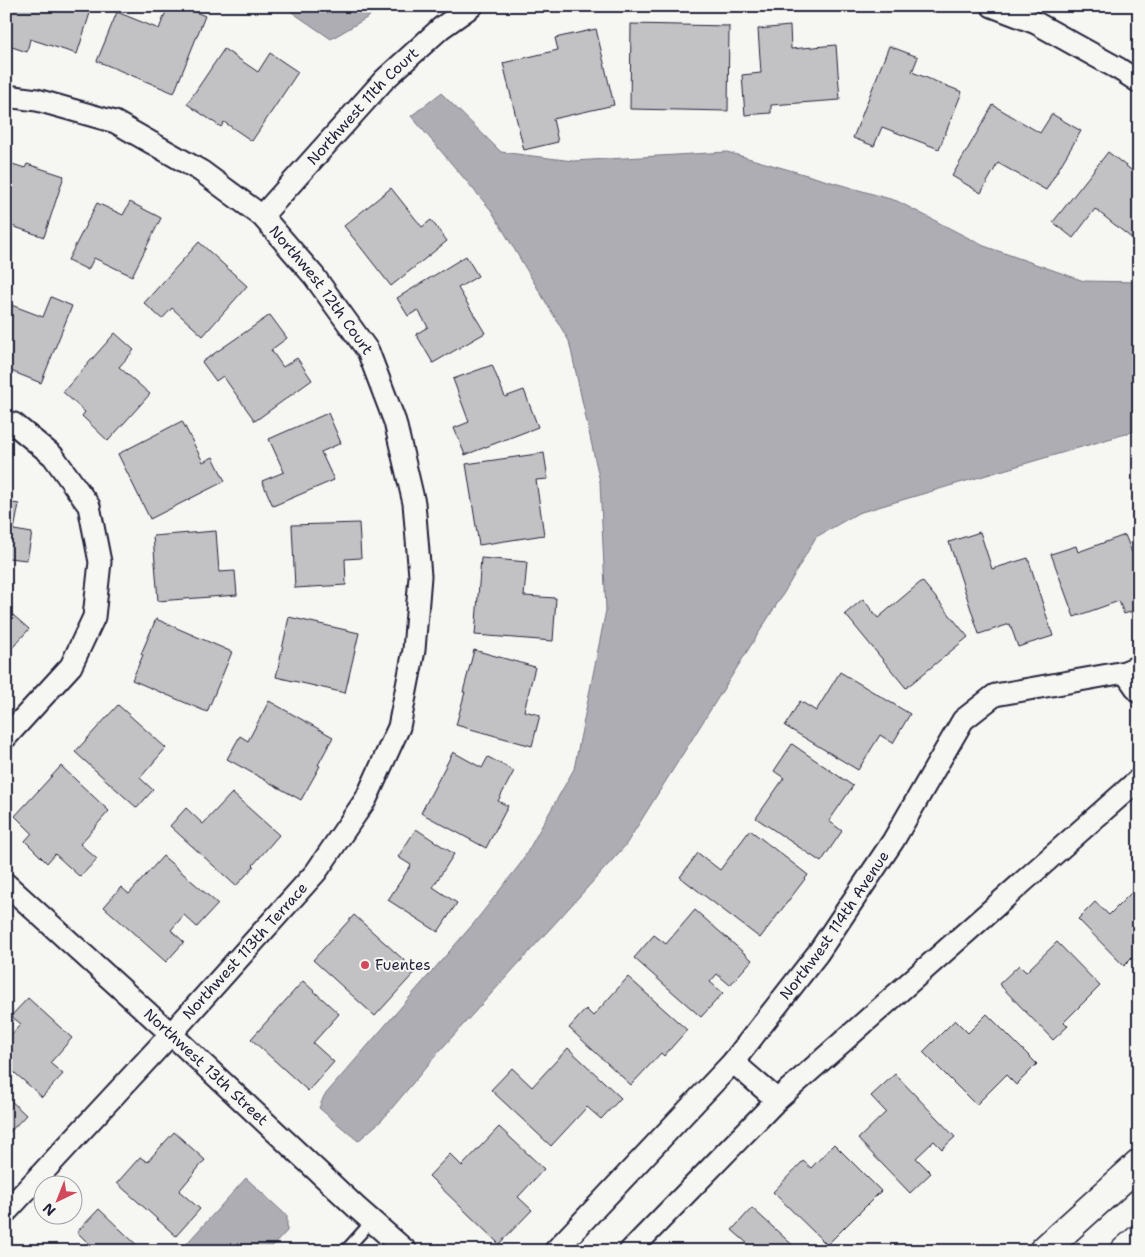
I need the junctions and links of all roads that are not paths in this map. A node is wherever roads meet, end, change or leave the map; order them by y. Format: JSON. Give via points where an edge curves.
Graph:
{"nodes":[{"id":1,"x":472,"y":6,"type":"edge"},
{"id":2,"x":992,"y":6,"type":"edge"},
{"id":3,"x":1139,"y":82,"type":"edge"},
{"id":4,"x":6,"y":96,"type":"edge"},
{"id":5,"x":262,"y":216,"type":"junction"},
{"id":6,"x":6,"y":422,"type":"edge"},
{"id":7,"x":414,"y":650,"type":"joint"},
{"id":8,"x":1132,"y":669,"type":"edge"},
{"id":9,"x":1139,"y":692,"type":"edge"},
{"id":10,"x":6,"y":737,"type":"edge"},
{"id":11,"x":1139,"y":779,"type":"edge"},
{"id":12,"x":6,"y":884,"type":"edge"},
{"id":13,"x":170,"y":1034,"type":"junction"},
{"id":14,"x":733,"y":1062,"type":"junction"},
{"id":15,"x":777,"y":1100,"type":"junction"},
{"id":16,"x":1139,"y":1164,"type":"edge"},
{"id":17,"x":6,"y":1212,"type":"edge"},
{"id":18,"x":372,"y":1221,"type":"junction"},
{"id":19,"x":1139,"y":1239,"type":"edge"},
{"id":20,"x":345,"y":1251,"type":"edge"},
{"id":21,"x":406,"y":1251,"type":"edge"},
{"id":22,"x":555,"y":1251,"type":"edge"},
{"id":23,"x":630,"y":1251,"type":"edge"},
{"id":24,"x":1043,"y":1251,"type":"edge"},
{"id":25,"x":1125,"y":1251,"type":"edge"}],
"edges":[{"from":1,"to":5,"type":"street","name":"Northwest 11th Court","via":[[441,28],[384,80]]},
{"from":2,"to":3,"type":"street","via":[[1036,23]]},
{"from":4,"to":5,"type":"street","name":"Northwest 12th Court","via":[[37,100],[116,122],[201,171]]},
{"from":5,"to":7,"type":"street","name":"Northwest 12th Court","via":[[314,276],[368,351],[395,422],[414,503],[420,576]]},
{"from":6,"to":10,"type":"street","via":[[14,424],[53,456],[89,506],[100,562],[94,617],[71,666]]},
{"from":7,"to":13,"type":"street","name":"Northwest 113th Terrace","via":[[400,727],[366,799],[316,872]]},
{"from":8,"to":9,"type":"street"},
{"from":8,"to":14,"type":"street","name":"Northwest 114th Avenue","via":[[995,695],[963,720],[893,841],[818,953]]},
{"from":11,"to":15,"type":"street"},
{"from":12,"to":13,"type":"street","name":"Northwest 13th Street"},
{"from":13,"to":17,"type":"street","name":"Northwest 113th Terrace"},
{"from":13,"to":18,"type":"street","name":"Northwest 13th Street"},
{"from":14,"to":15,"type":"street"},
{"from":14,"to":22,"type":"street","name":"Northwest 114th Avenue"},
{"from":15,"to":23,"type":"street"},
{"from":16,"to":24,"type":"main road"},
{"from":18,"to":20,"type":"lane"},
{"from":18,"to":21,"type":"street","name":"Northwest 13th Street"},
{"from":19,"to":25,"type":"main road"}]}
